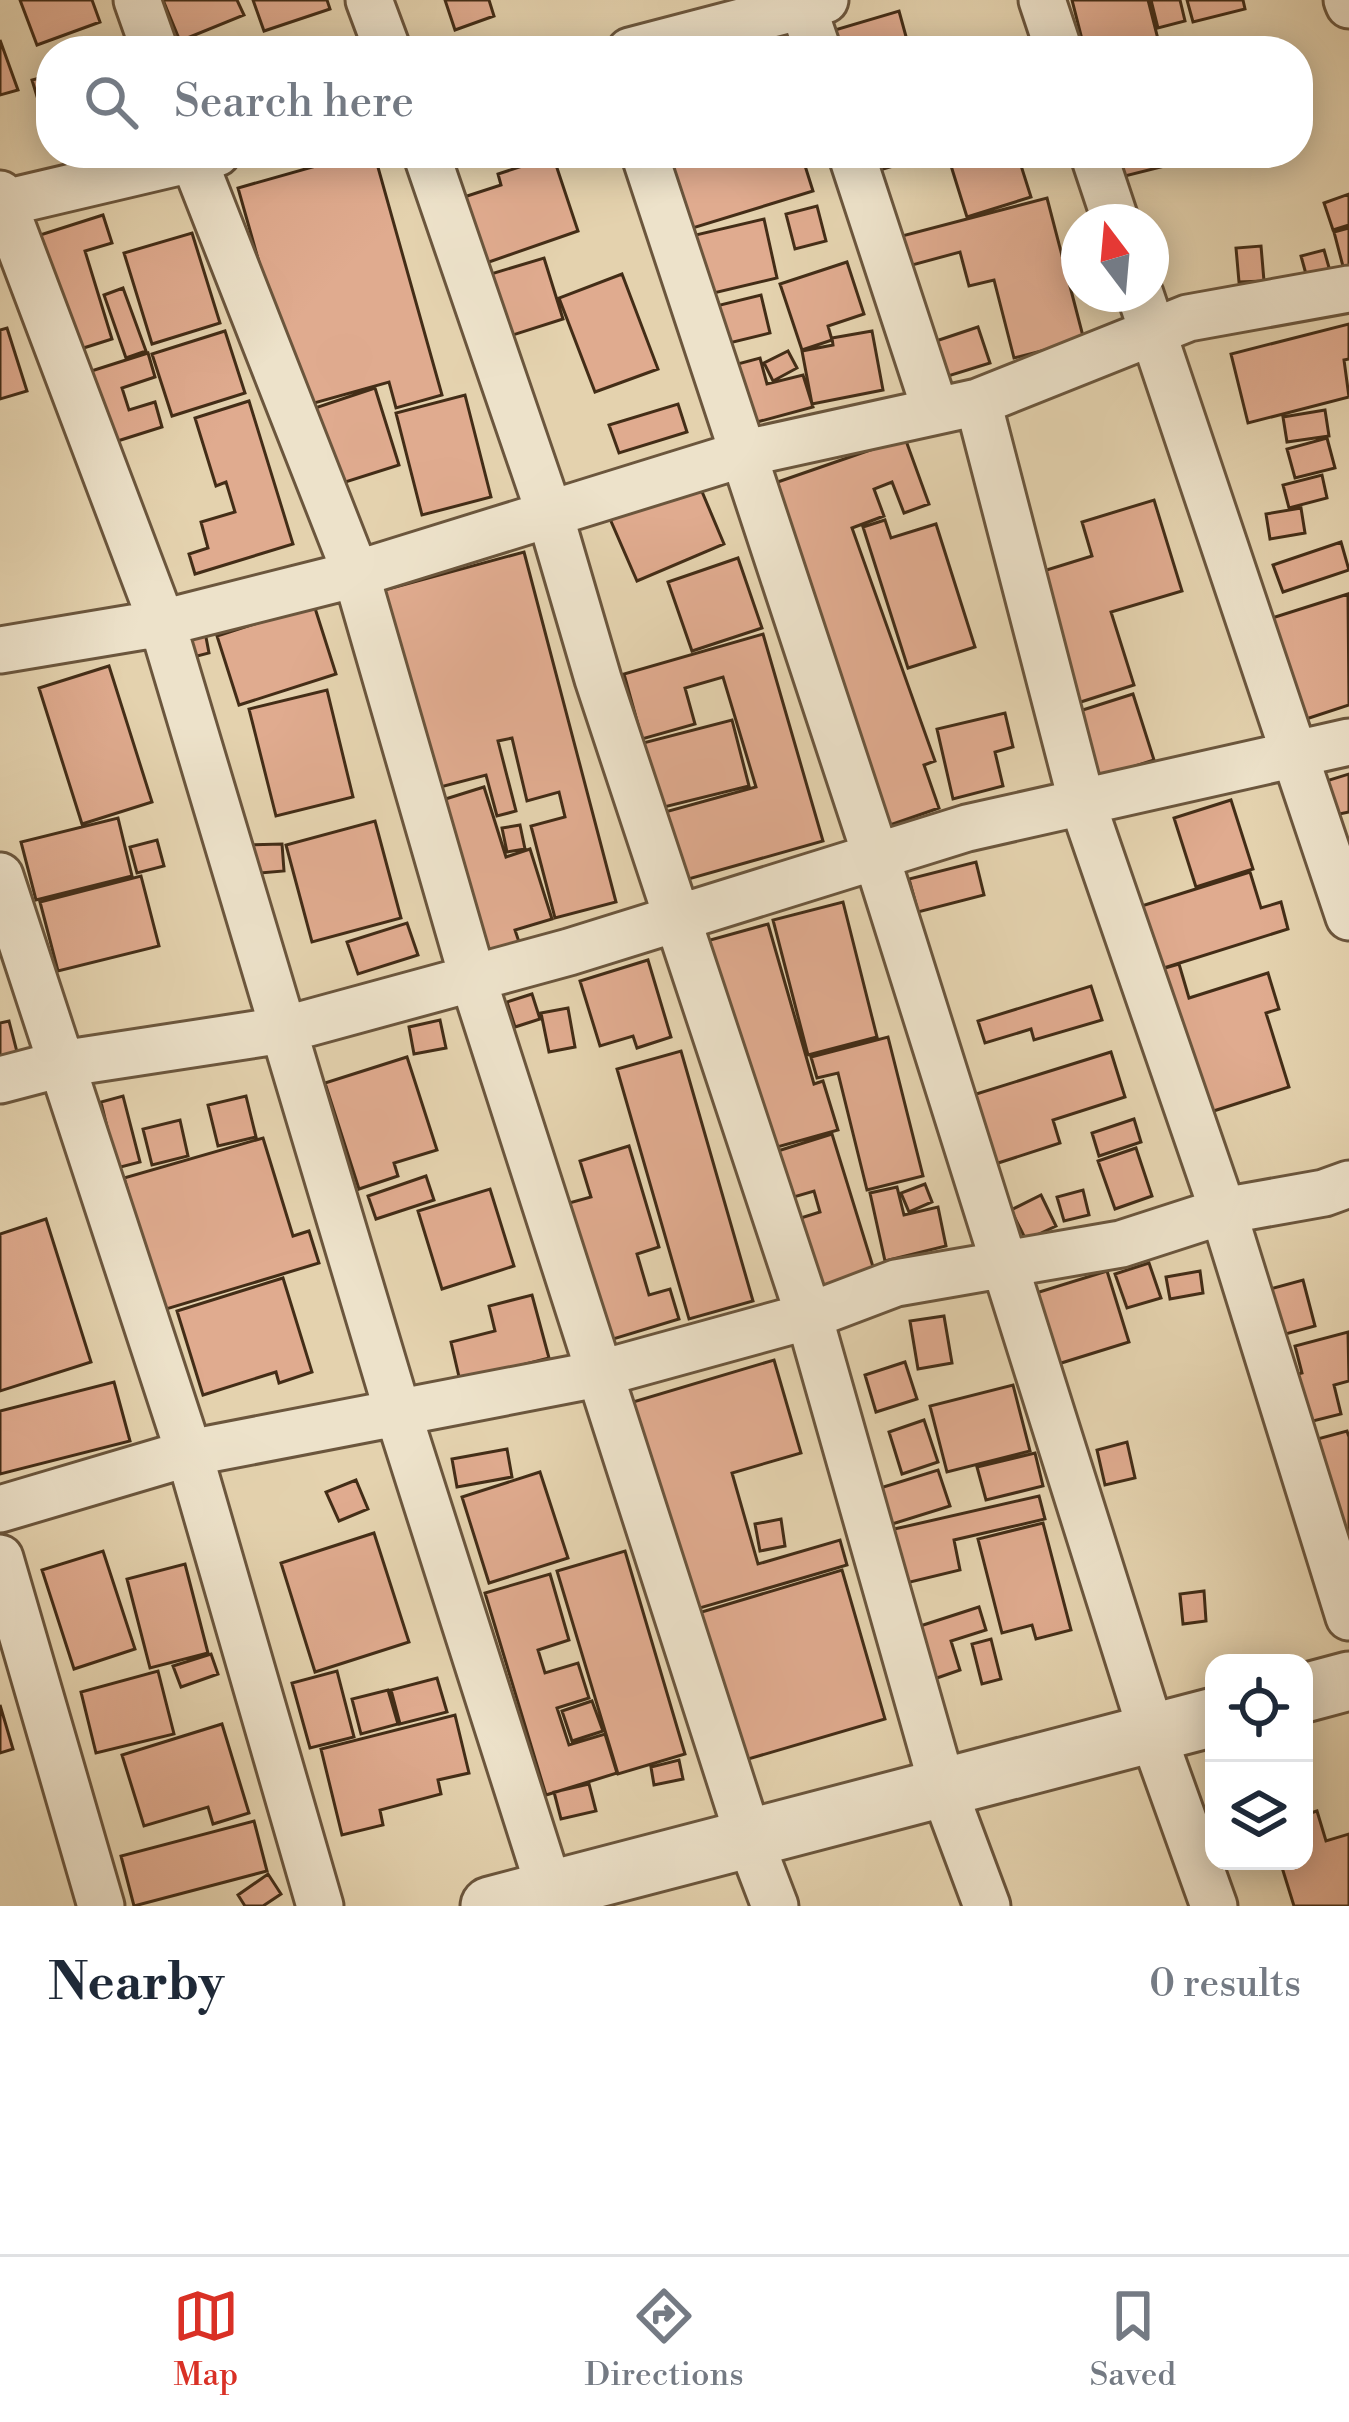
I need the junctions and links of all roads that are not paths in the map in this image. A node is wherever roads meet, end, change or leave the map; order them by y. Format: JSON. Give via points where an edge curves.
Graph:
{"nodes":[{"id":1,"x":137,"y":0,"type":"edge"},
{"id":2,"x":369,"y":0,"type":"edge"},
{"id":3,"x":1042,"y":0,"type":"edge"},
{"id":4,"x":814,"y":3,"type":"edge"},
{"id":5,"x":150,"y":36,"type":"edge"},
{"id":6,"x":382,"y":36,"type":"edge"},
{"id":7,"x":688,"y":36,"type":"edge"},
{"id":8,"x":817,"y":36,"type":"edge"},
{"id":9,"x":1054,"y":36,"type":"edge"},
{"id":10,"x":143,"y":168,"type":"edge"},
{"id":11,"x":206,"y":168,"type":"edge"},
{"id":12,"x":431,"y":168,"type":"edge"},
{"id":13,"x":649,"y":168,"type":"edge"},
{"id":14,"x":857,"y":168,"type":"edge"},
{"id":15,"x":1098,"y":168,"type":"edge"},
{"id":16,"x":1,"y":200,"type":"edge"},
{"id":17,"x":1110,"y":204,"type":"edge"},
{"id":18,"x":1349,"y":289,"type":"edge"},
{"id":19,"x":1169,"y":311,"type":"edge"},
{"id":20,"x":1147,"y":312,"type":"edge"},
{"id":21,"x":956,"y":406,"type":"junction"},
{"id":22,"x":746,"y":452,"type":"junction"},
{"id":23,"x":550,"y":515,"type":"junction"},
{"id":24,"x":356,"y":574,"type":"junction"},
{"id":25,"x":162,"y":623,"type":"junction"},
{"id":26,"x":0,"y":650,"type":"edge"},
{"id":27,"x":1349,"y":742,"type":"edge"},
{"id":28,"x":1295,"y":755,"type":"junction"},
{"id":29,"x":1082,"y":799,"type":"junction"},
{"id":30,"x":876,"y":856,"type":"junction"},
{"id":31,"x":0,"y":876,"type":"edge"},
{"id":32,"x":678,"y":915,"type":"junction"},
{"id":33,"x":1349,"y":917,"type":"edge"},
{"id":34,"x":472,"y":979,"type":"junction"},
{"id":35,"x":283,"y":1030,"type":"junction"},
{"id":36,"x":61,"y":1064,"type":"junction"},
{"id":37,"x":0,"y":1079,"type":"edge"},
{"id":38,"x":1349,"y":1184,"type":"edge"},
{"id":39,"x":1223,"y":1211,"type":"junction"},
{"id":40,"x":1005,"y":1264,"type":"junction"},
{"id":41,"x":809,"y":1316,"type":"junction"},
{"id":42,"x":598,"y":1374,"type":"junction"},
{"id":43,"x":398,"y":1413,"type":"junction"},
{"id":44,"x":189,"y":1453,"type":"junction"},
{"id":45,"x":0,"y":1510,"type":"edge"},
{"id":46,"x":0,"y":1558,"type":"edge"},
{"id":47,"x":1349,"y":1617,"type":"edge"},
{"id":48,"x":1349,"y":1681,"type":"edge"},
{"id":49,"x":1313,"y":1691,"type":"edge"},
{"id":50,"x":1205,"y":1719,"type":"edge"},
{"id":51,"x":1152,"y":1733,"type":"junction"},
{"id":52,"x":943,"y":1788,"type":"junction"},
{"id":53,"x":749,"y":1838,"type":"junction"},
{"id":54,"x":553,"y":1898,"type":"edge"},
{"id":55,"x":101,"y":1906,"type":"edge"},
{"id":56,"x":320,"y":1906,"type":"edge"},
{"id":57,"x":490,"y":1906,"type":"edge"},
{"id":58,"x":775,"y":1906,"type":"edge"},
{"id":59,"x":987,"y":1906,"type":"edge"},
{"id":60,"x":1214,"y":1906,"type":"edge"}],
"edges":[{"from":1,"to":5,"type":"street"},
{"from":2,"to":6,"type":"street"},
{"from":3,"to":9,"type":"street"},
{"from":4,"to":7,"type":"street"},
{"from":4,"to":8,"type":"street"},
{"from":10,"to":16,"type":"street"},
{"from":11,"to":24,"type":"street"},
{"from":12,"to":23,"type":"street"},
{"from":13,"to":22,"type":"street"},
{"from":14,"to":21,"type":"street"},
{"from":15,"to":17,"type":"street"},
{"from":16,"to":25,"type":"street"},
{"from":18,"to":19,"type":"street"},
{"from":20,"to":21,"type":"street"},
{"from":20,"to":28,"type":"street"},
{"from":21,"to":22,"type":"street"},
{"from":21,"to":29,"type":"street"},
{"from":22,"to":23,"type":"street"},
{"from":22,"to":30,"type":"street"},
{"from":23,"to":24,"type":"street"},
{"from":23,"to":32,"type":"street"},
{"from":24,"to":25,"type":"street"},
{"from":24,"to":34,"type":"street"},
{"from":25,"to":26,"type":"street"},
{"from":25,"to":35,"type":"street"},
{"from":27,"to":28,"type":"street"},
{"from":28,"to":29,"type":"street"},
{"from":28,"to":33,"type":"street"},
{"from":29,"to":30,"type":"street"},
{"from":29,"to":39,"type":"street"},
{"from":30,"to":32,"type":"street"},
{"from":30,"to":40,"type":"street"},
{"from":31,"to":36,"type":"street"},
{"from":32,"to":34,"type":"street"},
{"from":32,"to":41,"type":"street"},
{"from":34,"to":35,"type":"street"},
{"from":34,"to":42,"type":"street"},
{"from":35,"to":36,"type":"street"},
{"from":35,"to":43,"type":"street"},
{"from":36,"to":37,"type":"street"},
{"from":36,"to":44,"type":"street"},
{"from":38,"to":39,"type":"street"},
{"from":39,"to":40,"type":"street","via":[[1121,1244]]},
{"from":39,"to":47,"type":"street"},
{"from":40,"to":41,"type":"street","via":[[896,1283]]},
{"from":40,"to":51,"type":"street"},
{"from":41,"to":42,"type":"street"},
{"from":41,"to":52,"type":"street"},
{"from":42,"to":43,"type":"street"},
{"from":42,"to":53,"type":"street"},
{"from":43,"to":44,"type":"street"},
{"from":43,"to":54,"type":"street"},
{"from":44,"to":45,"type":"street"},
{"from":44,"to":56,"type":"street"},
{"from":46,"to":55,"type":"street"},
{"from":48,"to":49,"type":"street"},
{"from":50,"to":51,"type":"street"},
{"from":51,"to":52,"type":"street"},
{"from":51,"to":60,"type":"street"},
{"from":52,"to":53,"type":"street"},
{"from":52,"to":59,"type":"street"},
{"from":53,"to":54,"type":"street"},
{"from":53,"to":58,"type":"street"},
{"from":54,"to":57,"type":"street"}]}
